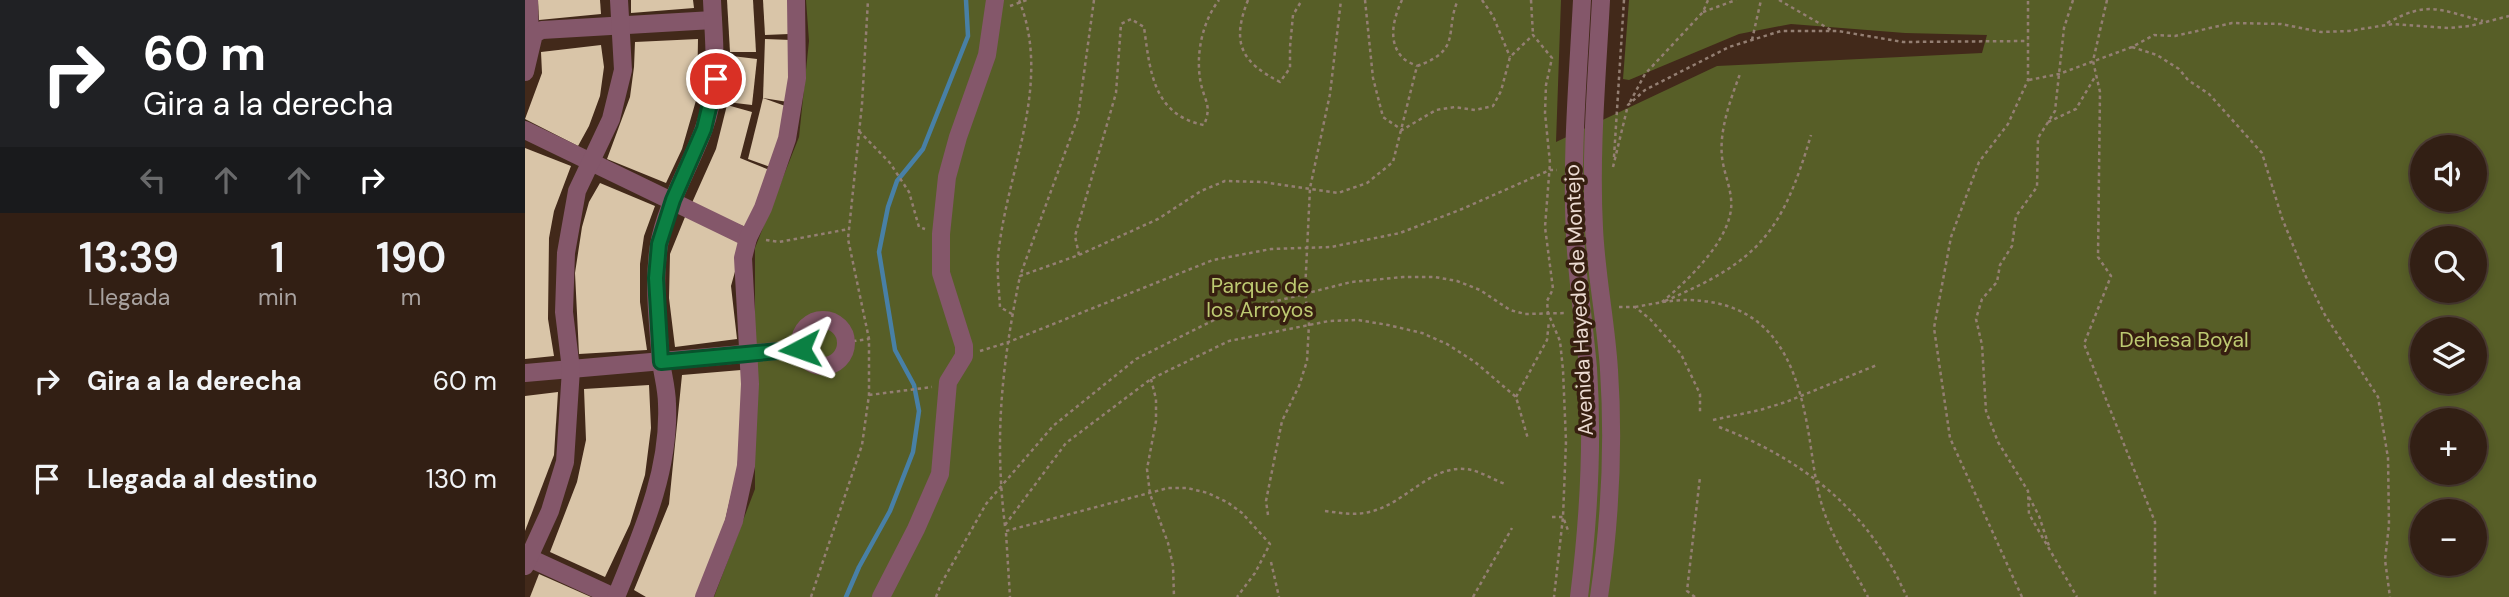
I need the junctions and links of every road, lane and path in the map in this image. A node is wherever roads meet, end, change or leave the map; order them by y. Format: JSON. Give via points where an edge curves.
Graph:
{"nodes":[{"id":1,"x":619,"y":0,"type":"edge"},
{"id":2,"x":712,"y":0,"type":"edge"},
{"id":3,"x":796,"y":0,"type":"edge"},
{"id":4,"x":868,"y":0,"type":"edge"},
{"id":5,"x":995,"y":0,"type":"edge"},
{"id":6,"x":1019,"y":0,"type":"edge"},
{"id":7,"x":1094,"y":0,"type":"edge"},
{"id":8,"x":1219,"y":0,"type":"edge"},
{"id":9,"x":1248,"y":0,"type":"edge"},
{"id":10,"x":1302,"y":0,"type":"edge"},
{"id":11,"x":1341,"y":0,"type":"edge"},
{"id":12,"x":1365,"y":0,"type":"edge"},
{"id":13,"x":1402,"y":0,"type":"edge"},
{"id":14,"x":1458,"y":0,"type":"edge"},
{"id":15,"x":1482,"y":0,"type":"edge"},
{"id":16,"x":1531,"y":0,"type":"edge"},
{"id":17,"x":1582,"y":0,"type":"edge"},
{"id":18,"x":1601,"y":0,"type":"edge"},
{"id":19,"x":1624,"y":0,"type":"edge"},
{"id":20,"x":1708,"y":0,"type":"edge"},
{"id":21,"x":1736,"y":0,"type":"edge"},
{"id":22,"x":1761,"y":0,"type":"edge"},
{"id":23,"x":1779,"y":0,"type":"edge"},
{"id":24,"x":2028,"y":0,"type":"edge"},
{"id":25,"x":2073,"y":0,"type":"edge"},
{"id":26,"x":2107,"y":0,"type":"edge"},
{"id":27,"x":528,"y":12,"type":"edge"},
{"id":28,"x":1703,"y":12,"type":"junction"},
{"id":29,"x":2509,"y":16,"type":"edge"},
{"id":30,"x":713,"y":20,"type":"junction"},
{"id":31,"x":2486,"y":22,"type":"junction"},
{"id":32,"x":621,"y":25,"type":"junction"},
{"id":33,"x":2383,"y":25,"type":"junction"},
{"id":34,"x":1834,"y":31,"type":"junction"},
{"id":35,"x":1533,"y":35,"type":"junction"},
{"id":36,"x":1752,"y":40,"type":"junction"},
{"id":37,"x":2029,"y":41,"type":"junction"},
{"id":38,"x":528,"y":43,"type":"edge"},
{"id":39,"x":2132,"y":47,"type":"junction"},
{"id":40,"x":1510,"y":57,"type":"junction"},
{"id":41,"x":2093,"y":61,"type":"junction"},
{"id":42,"x":1417,"y":66,"type":"junction"},
{"id":43,"x":525,"y":72,"type":"edge"},
{"id":44,"x":1741,"y":74,"type":"dead end"},
{"id":45,"x":2059,"y":74,"type":"junction"},
{"id":46,"x":2096,"y":75,"type":"junction"},
{"id":47,"x":2028,"y":80,"type":"junction"},
{"id":48,"x":1628,"y":105,"type":"junction"},
{"id":49,"x":2048,"y":122,"type":"junction"},
{"id":50,"x":525,"y":130,"type":"edge"},
{"id":51,"x":1402,"y":130,"type":"junction"},
{"id":52,"x":859,"y":131,"type":"junction"},
{"id":53,"x":1811,"y":135,"type":"dead end"},
{"id":54,"x":590,"y":161,"type":"junction"},
{"id":55,"x":1550,"y":170,"type":"junction"},
{"id":56,"x":1310,"y":188,"type":"junction"},
{"id":57,"x":673,"y":200,"type":"junction"},
{"id":58,"x":849,"y":229,"type":"junction"},
{"id":59,"x":941,"y":234,"type":"junction"},
{"id":60,"x":748,"y":238,"type":"junction"},
{"id":61,"x":1306,"y":248,"type":"junction"},
{"id":62,"x":1079,"y":255,"type":"junction"},
{"id":63,"x":1020,"y":276,"type":"junction"},
{"id":64,"x":1305,"y":292,"type":"junction"},
{"id":65,"x":1662,"y":303,"type":"junction"},
{"id":66,"x":1635,"y":307,"type":"junction"},
{"id":67,"x":1602,"y":310,"type":"junction"},
{"id":68,"x":1582,"y":312,"type":"junction"},
{"id":69,"x":1548,"y":313,"type":"junction"},
{"id":70,"x":1012,"y":314,"type":"junction"},
{"id":71,"x":1309,"y":324,"type":"junction"},
{"id":72,"x":869,"y":339,"type":"junction"},
{"id":73,"x":846,"y":342,"type":"junction"},
{"id":74,"x":1006,"y":343,"type":"junction"},
{"id":75,"x":800,"y":349,"type":"junction"},
{"id":76,"x":746,"y":353,"type":"junction"},
{"id":77,"x":964,"y":356,"type":"junction"},
{"id":78,"x":661,"y":362,"type":"junction"},
{"id":79,"x":1877,"y":365,"type":"dead end"},
{"id":80,"x":571,"y":369,"type":"junction"},
{"id":81,"x":525,"y":373,"type":"edge"},
{"id":82,"x":1151,"y":379,"type":"junction"},
{"id":83,"x":928,"y":388,"type":"dead end"},
{"id":84,"x":869,"y":395,"type":"junction"},
{"id":85,"x":1801,"y":395,"type":"junction"},
{"id":86,"x":1516,"y":397,"type":"junction"},
{"id":87,"x":1700,"y":414,"type":"dead end"},
{"id":88,"x":1713,"y":421,"type":"dead end"},
{"id":89,"x":1719,"y":427,"type":"dead end"},
{"id":90,"x":1528,"y":439,"type":"dead end"},
{"id":91,"x":1700,"y":477,"type":"dead end"},
{"id":92,"x":1816,"y":480,"type":"junction"},
{"id":93,"x":1506,"y":484,"type":"dead end"},
{"id":94,"x":1000,"y":487,"type":"junction"},
{"id":95,"x":1150,"y":494,"type":"junction"},
{"id":96,"x":2028,"y":495,"type":"junction"},
{"id":97,"x":1325,"y":511,"type":"dead end"},
{"id":98,"x":1268,"y":515,"type":"dead end"},
{"id":99,"x":1005,"y":525,"type":"junction"},
{"id":100,"x":1512,"y":528,"type":"dead end"},
{"id":101,"x":1006,"y":531,"type":"junction"},
{"id":102,"x":2051,"y":552,"type":"junction"},
{"id":103,"x":526,"y":560,"type":"edge"},
{"id":104,"x":1271,"y":562,"type":"dead end"},
{"id":105,"x":615,"y":597,"type":"edge"},
{"id":106,"x":704,"y":597,"type":"edge"},
{"id":107,"x":811,"y":597,"type":"edge"},
{"id":108,"x":881,"y":597,"type":"edge"},
{"id":109,"x":936,"y":597,"type":"edge"},
{"id":110,"x":1010,"y":597,"type":"edge"},
{"id":111,"x":1174,"y":597,"type":"edge"},
{"id":112,"x":1237,"y":597,"type":"edge"},
{"id":113,"x":1279,"y":597,"type":"edge"},
{"id":114,"x":1473,"y":597,"type":"edge"},
{"id":115,"x":1554,"y":597,"type":"edge"},
{"id":116,"x":1579,"y":597,"type":"edge"},
{"id":117,"x":1599,"y":597,"type":"edge"},
{"id":118,"x":1695,"y":597,"type":"edge"},
{"id":119,"x":1868,"y":597,"type":"edge"},
{"id":120,"x":1907,"y":597,"type":"edge"},
{"id":121,"x":2022,"y":597,"type":"edge"},
{"id":122,"x":2077,"y":597,"type":"edge"},
{"id":123,"x":2155,"y":597,"type":"edge"},
{"id":124,"x":2390,"y":597,"type":"edge"}],
"edges":[{"from":1,"to":32,"type":"street"},
{"from":2,"to":30,"type":"street"},
{"from":3,"to":60,"type":"street","via":[[797,78],[787,139]]},
{"from":4,"to":52,"type":"path"},
{"from":5,"to":59,"type":"street","via":[[987,55],[947,177]]},
{"from":6,"to":70,"type":"path","via":[[1032,44],[1028,115],[998,249],[1000,307]]},
{"from":7,"to":63,"type":"path","via":[[1078,117]]},
{"from":8,"to":62,"type":"path","via":[[1202,34],[1198,61],[1210,111],[1204,125],[1170,110],[1148,60],[1144,27],[1131,19],[1121,24],[1116,93],[1075,236]]},
{"from":9,"to":10,"type":"path","via":[[1241,19],[1245,57],[1280,82],[1290,68],[1293,15]]},
{"from":11,"to":56,"type":"path","via":[[1330,94]]},
{"from":12,"to":51,"type":"path","via":[[1373,78],[1383,117]]},
{"from":13,"to":42,"type":"path","via":[[1395,16],[1394,39],[1402,57]]},
{"from":14,"to":42,"type":"path","via":[[1450,42],[1430,62]]},
{"from":15,"to":40,"type":"path"},
{"from":16,"to":35,"type":"path"},
{"from":17,"to":68,"type":"street","via":[[1575,132],[1575,235]]},
{"from":18,"to":67,"type":"street","name":"Avenida Hayedo de Montejo","via":[[1593,167]]},
{"from":19,"to":48,"type":"path","via":[[1613,167]]},
{"from":20,"to":28,"type":"path"},
{"from":21,"to":28,"type":"path"},
{"from":22,"to":36,"type":"path"},
{"from":23,"to":34,"type":"path"},
{"from":24,"to":37,"type":"path"},
{"from":25,"to":45,"type":"path","via":[[2064,28]]},
{"from":26,"to":41,"type":"path"},
{"from":27,"to":38,"type":"street"},
{"from":28,"to":48,"type":"path","via":[[1645,74]]},
{"from":29,"to":31,"type":"path"},
{"from":30,"to":32,"type":"street"},
{"from":30,"to":57,"type":"street","via":[[716,79],[704,129]]},
{"from":31,"to":33,"type":"path","via":[[2449,27]]},
{"from":31,"to":33,"type":"path","via":[[2437,7],[2409,10]]},
{"from":32,"to":38,"type":"street","via":[[542,30]]},
{"from":32,"to":54,"type":"street","via":[[623,70],[611,119]]},
{"from":33,"to":39,"type":"path","via":[[2321,32],[2281,24],[2232,23],[2175,36],[2154,35]]},
{"from":34,"to":36,"type":"path","via":[[1781,31]]},
{"from":34,"to":37,"type":"path","via":[[1903,43]]},
{"from":35,"to":40,"type":"path"},
{"from":35,"to":55,"type":"path","via":[[1552,58],[1545,113]]},
{"from":36,"to":48,"type":"path","via":[[1645,90]]},
{"from":37,"to":47,"type":"path"},
{"from":38,"to":43,"type":"street"},
{"from":39,"to":41,"type":"path"},
{"from":39,"to":124,"type":"path","via":[[2179,69],[2209,94],[2262,153],[2306,277],[2378,397],[2388,458],[2385,560]]},
{"from":40,"to":51,"type":"path","via":[[1493,106],[1436,110]]},
{"from":41,"to":45,"type":"path"},
{"from":41,"to":46,"type":"path"},
{"from":42,"to":51,"type":"path"},
{"from":44,"to":65,"type":"path","via":[[1732,96],[1722,154],[1731,194],[1730,215],[1698,268]]},
{"from":45,"to":47,"type":"path"},
{"from":45,"to":49,"type":"path","via":[[2055,111]]},
{"from":46,"to":49,"type":"path","via":[[2075,109]]},
{"from":46,"to":123,"type":"path","via":[[2100,92],[2098,257],[2111,276],[2084,344],[2155,522]]},
{"from":47,"to":121,"type":"path","via":[[2008,124],[1979,162],[1951,237],[1934,328],[1949,438]]},
{"from":49,"to":96,"type":"path","via":[[2038,138],[2037,187],[2016,216],[2013,246],[2000,265],[1997,282],[1982,299],[1976,319],[1986,411]]},
{"from":50,"to":54,"type":"street"},
{"from":51,"to":56,"type":"path","via":[[1393,162],[1367,183],[1338,193]]},
{"from":52,"to":58,"type":"path"},
{"from":52,"to":59,"type":"path","via":[[890,163],[909,192],[919,227]]},
{"from":53,"to":65,"type":"path","via":[[1788,203],[1751,252],[1711,281]]},
{"from":54,"to":57,"type":"street"},
{"from":54,"to":80,"type":"street","via":[[577,191],[566,253],[564,312]]},
{"from":55,"to":61,"type":"path","via":[[1400,233]]},
{"from":55,"to":69,"type":"path","via":[[1545,227],[1553,289]]},
{"from":56,"to":61,"type":"path"},
{"from":56,"to":62,"type":"path","via":[[1224,181],[1158,219]]},
{"from":57,"to":60,"type":"street"},
{"from":57,"to":78,"type":"street","via":[[659,244],[656,278]]},
{"from":58,"to":60,"type":"path","via":[[779,242]]},
{"from":58,"to":72,"type":"path"},
{"from":59,"to":77,"type":"street","via":[[941,274]]},
{"from":60,"to":76,"type":"street","via":[[743,258]]},
{"from":61,"to":64,"type":"path"},
{"from":61,"to":74,"type":"path","via":[[1213,260]]},
{"from":62,"to":63,"type":"path"},
{"from":63,"to":70,"type":"path"},
{"from":64,"to":69,"type":"path","via":[[1351,282],[1435,277],[1480,290],[1510,310]]},
{"from":64,"to":71,"type":"path"},
{"from":64,"to":94,"type":"path","via":[[1226,314],[1136,359],[1053,426]]},
{"from":65,"to":66,"type":"path"},
{"from":65,"to":85,"type":"path","via":[[1706,302],[1731,307],[1754,319],[1782,346]]},
{"from":66,"to":67,"type":"path"},
{"from":66,"to":87,"type":"path","via":[[1682,354],[1700,394]]},
{"from":67,"to":117,"type":"street","name":"Avenida Hayedo de Montejo","via":[[1611,433]]},
{"from":68,"to":69,"type":"path"},
{"from":68,"to":116,"type":"street","via":[[1589,434]]},
{"from":69,"to":86,"type":"path","via":[[1547,340]]},
{"from":69,"to":115,"type":"path","via":[[1560,341],[1566,441]]},
{"from":70,"to":74,"type":"path"},
{"from":71,"to":82,"type":"path","via":[[1229,341]]},
{"from":71,"to":86,"type":"path","via":[[1358,320],[1422,333],[1475,362]]},
{"from":71,"to":98,"type":"path","via":[[1307,361],[1282,421],[1266,501]]},
{"from":72,"to":73,"type":"path"},
{"from":72,"to":84,"type":"path"},
{"from":73,"to":75,"type":"street","via":[[842,356],[830,365],[808,361]]},
{"from":73,"to":75,"type":"street","via":[[835,323],[820,320],[806,327]]},
{"from":74,"to":77,"type":"path"},
{"from":74,"to":94,"type":"path"},
{"from":75,"to":76,"type":"street"},
{"from":76,"to":78,"type":"street"},
{"from":76,"to":106,"type":"street","via":[[750,384],[746,466],[734,521]]},
{"from":77,"to":108,"type":"street","via":[[949,382],[940,474]]},
{"from":78,"to":80,"type":"street"},
{"from":78,"to":105,"type":"street","via":[[667,404],[662,471]]},
{"from":79,"to":85,"type":"path"},
{"from":80,"to":81,"type":"street"},
{"from":80,"to":103,"type":"street","via":[[565,462],[550,511]]},
{"from":82,"to":95,"type":"path","via":[[1156,410],[1147,469]]},
{"from":82,"to":99,"type":"path","via":[[1066,443]]},
{"from":83,"to":84,"type":"path"},
{"from":84,"to":107,"type":"path","via":[[862,445]]},
{"from":85,"to":88,"type":"path"},
{"from":85,"to":92,"type":"path"},
{"from":86,"to":90,"type":"path"},
{"from":89,"to":92,"type":"path","via":[[1776,453]]},
{"from":91,"to":118,"type":"path","via":[[1687,591]]},
{"from":92,"to":119,"type":"path","via":[[1839,550]]},
{"from":92,"to":120,"type":"path","via":[[1867,529]]},
{"from":93,"to":97,"type":"path","via":[[1463,468],[1433,476],[1376,511]]},
{"from":94,"to":99,"type":"path"},
{"from":94,"to":109,"type":"path","via":[[986,504]]},
{"from":95,"to":101,"type":"path"},
{"from":95,"to":111,"type":"path","via":[[1168,543]]},
{"from":95,"to":112,"type":"path","via":[[1168,488],[1208,493],[1242,513],[1270,544]]},
{"from":96,"to":102,"type":"path"},
{"from":96,"to":102,"type":"path","via":[[2029,514]]},
{"from":99,"to":101,"type":"path"},
{"from":100,"to":114,"type":"path"},
{"from":101,"to":110,"type":"path"},
{"from":102,"to":122,"type":"path"},
{"from":103,"to":105,"type":"street"},
{"from":104,"to":113,"type":"path"}]}
